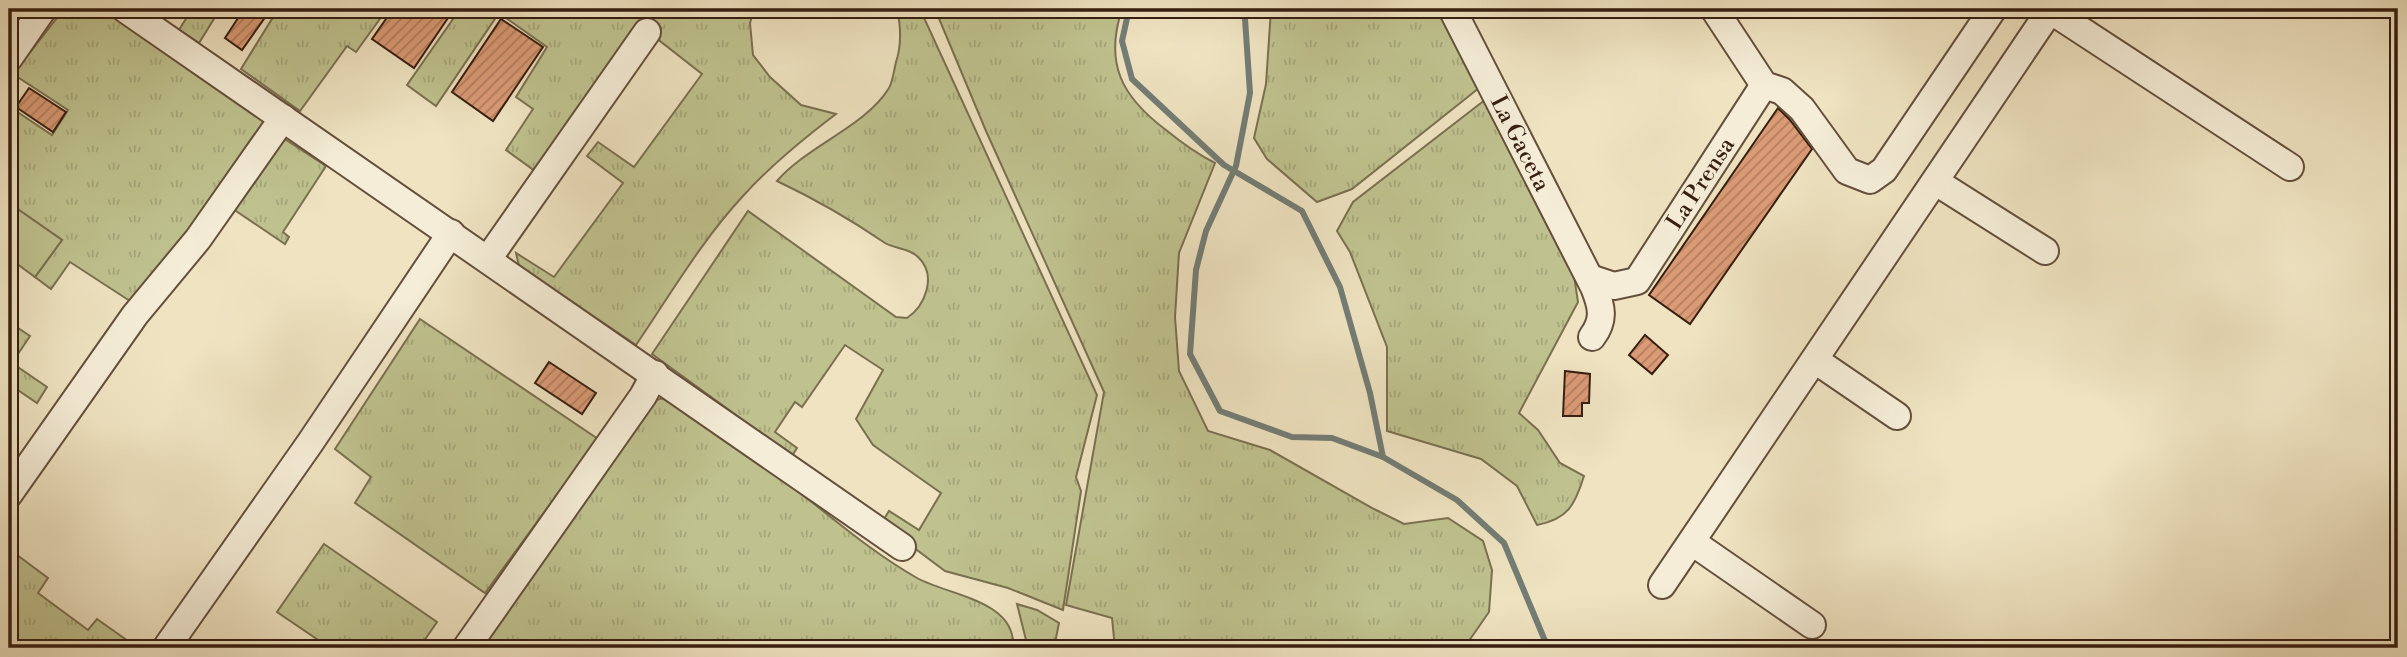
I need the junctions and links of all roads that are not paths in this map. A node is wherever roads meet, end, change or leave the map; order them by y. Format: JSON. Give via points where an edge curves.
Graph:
{"nodes":[{"id":1,"x":43,"y":9,"type":"edge"},
{"id":2,"x":125,"y":9,"type":"edge"},
{"id":3,"x":1452,"y":9,"type":"edge"},
{"id":4,"x":1714,"y":9,"type":"edge"},
{"id":5,"x":1993,"y":9,"type":"edge"},
{"id":6,"x":2050,"y":10,"type":"edge"},
{"id":7,"x":647,"y":32,"type":"dead end"},
{"id":8,"x":9,"y":58,"type":"edge"},
{"id":9,"x":1763,"y":85,"type":"junction"},
{"id":10,"x":283,"y":118,"type":"junction"},
{"id":11,"x":2290,"y":167,"type":"dead end"},
{"id":12,"x":1936,"y":182,"type":"junction"},
{"id":13,"x":451,"y":233,"type":"junction"},
{"id":14,"x":2045,"y":251,"type":"dead end"},
{"id":15,"x":488,"y":259,"type":"junction"},
{"id":16,"x":1590,"y":278,"type":"junction"},
{"id":17,"x":1592,"y":337,"type":"dead end"},
{"id":18,"x":1815,"y":360,"type":"junction"},
{"id":19,"x":655,"y":374,"type":"junction"},
{"id":20,"x":1897,"y":416,"type":"dead end"},
{"id":21,"x":9,"y":494,"type":"edge"},
{"id":22,"x":1692,"y":542,"type":"junction"},
{"id":23,"x":902,"y":547,"type":"dead end"},
{"id":24,"x":1662,"y":586,"type":"dead end"},
{"id":25,"x":1812,"y":625,"type":"dead end"},
{"id":26,"x":166,"y":648,"type":"edge"},
{"id":27,"x":466,"y":648,"type":"edge"}],
"edges":[{"from":1,"to":8,"type":"street"},
{"from":2,"to":10,"type":"street"},
{"from":3,"to":16,"type":"street","name":"La Gaceta"},
{"from":4,"to":9,"type":"street"},
{"from":5,"to":9,"type":"street","via":[[1884,170],[1870,180],[1847,170],[1802,109],[1782,91]]},
{"from":6,"to":11,"type":"street"},
{"from":6,"to":12,"type":"street"},
{"from":7,"to":15,"type":"street"},
{"from":9,"to":16,"type":"street","name":"La Prensa","via":[[1637,281],[1614,286]]},
{"from":10,"to":13,"type":"street"},
{"from":10,"to":21,"type":"street","via":[[198,239],[135,315]]},
{"from":12,"to":14,"type":"street"},
{"from":12,"to":18,"type":"street"},
{"from":13,"to":15,"type":"street"},
{"from":13,"to":26,"type":"street"},
{"from":15,"to":19,"type":"street"},
{"from":16,"to":17,"type":"street","name":"La Gaceta","via":[[1602,320]]},
{"from":18,"to":20,"type":"street"},
{"from":18,"to":22,"type":"street"},
{"from":19,"to":23,"type":"street"},
{"from":19,"to":27,"type":"street"},
{"from":22,"to":24,"type":"street"},
{"from":22,"to":25,"type":"street"}]}
